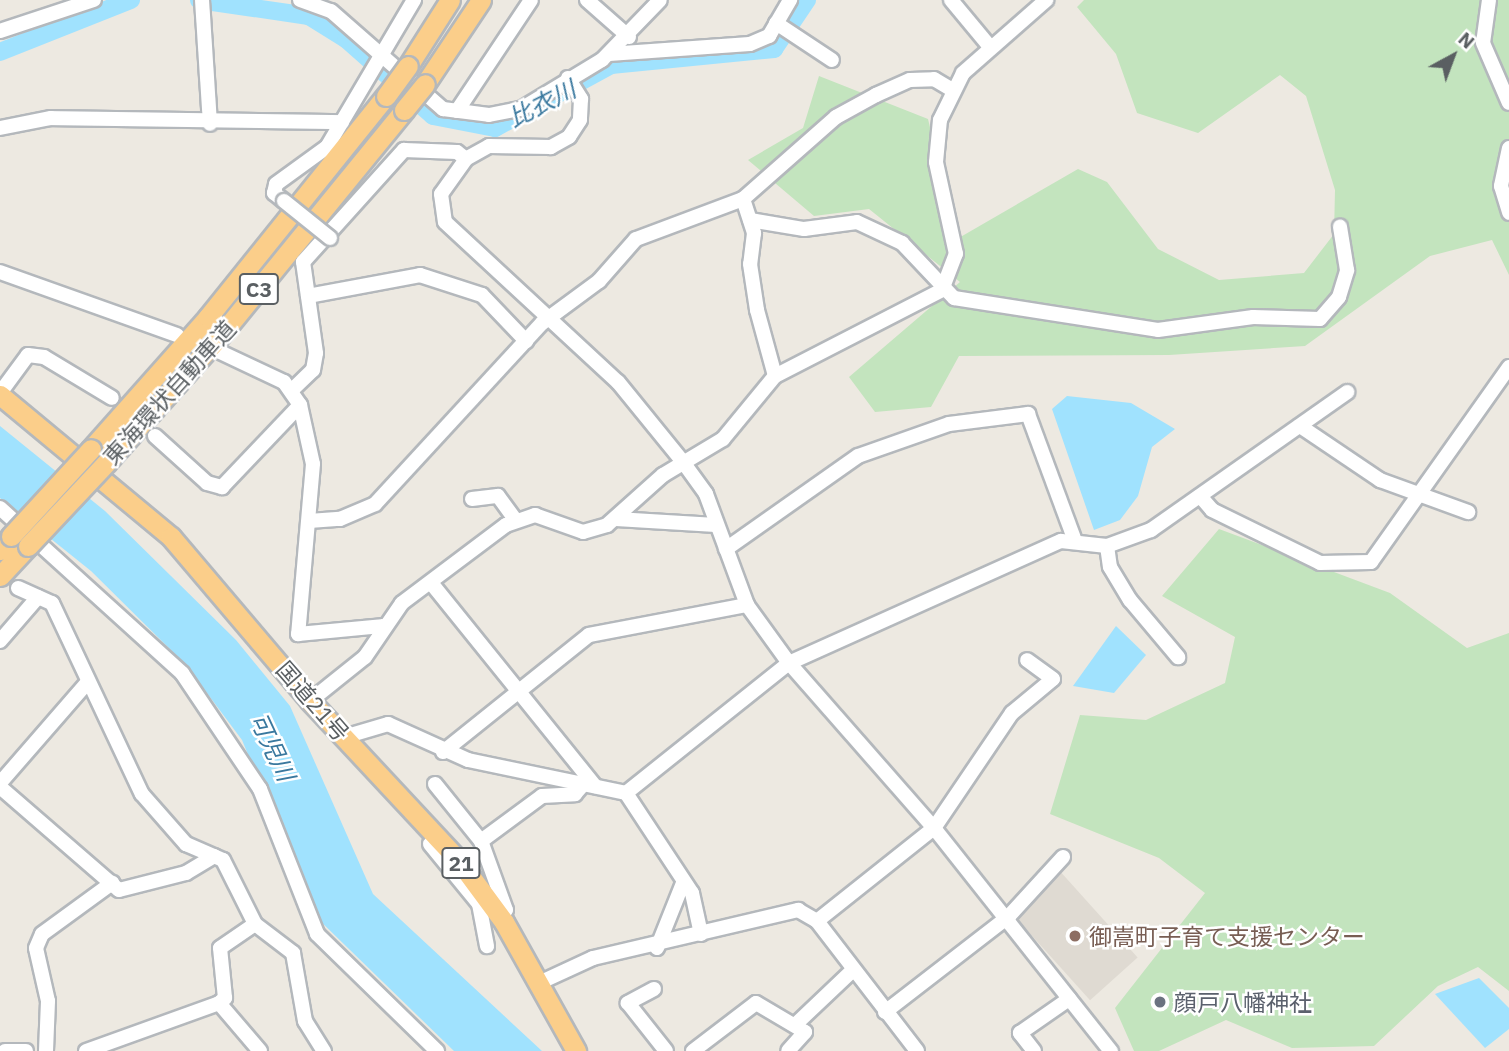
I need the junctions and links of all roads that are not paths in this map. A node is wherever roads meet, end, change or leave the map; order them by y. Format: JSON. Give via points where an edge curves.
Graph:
{"nodes":[{"id":1,"x":93,"y":0,"type":"edge"},
{"id":2,"x":300,"y":0,"type":"edge"},
{"id":3,"x":414,"y":0,"type":"edge"},
{"id":4,"x":450,"y":0,"type":"edge"},
{"id":5,"x":481,"y":0,"type":"edge"},
{"id":6,"x":531,"y":0,"type":"edge"},
{"id":7,"x":587,"y":0,"type":"edge"},
{"id":8,"x":660,"y":0,"type":"edge"},
{"id":9,"x":790,"y":0,"type":"edge"},
{"id":10,"x":951,"y":0,"type":"edge"},
{"id":11,"x":1046,"y":0,"type":"edge"},
{"id":12,"x":1489,"y":0,"type":"edge"},
{"id":13,"x":201,"y":6,"type":"edge"},
{"id":14,"x":776,"y":23,"type":"junction"},
{"id":15,"x":0,"y":31,"type":"edge"},
{"id":16,"x":629,"y":37,"type":"junction"},
{"id":17,"x":990,"y":47,"type":"junction"},
{"id":18,"x":609,"y":54,"type":"junction"},
{"id":19,"x":380,"y":55,"type":"junction"},
{"id":20,"x":832,"y":60,"type":"dead end"},
{"id":21,"x":568,"y":78,"type":"junction"},
{"id":22,"x":954,"y":91,"type":"junction"},
{"id":23,"x":1509,"y":103,"type":"edge"},
{"id":24,"x":457,"y":111,"type":"junction"},
{"id":25,"x":342,"y":122,"type":"junction"},
{"id":26,"x":210,"y":124,"type":"junction"},
{"id":27,"x":0,"y":128,"type":"edge"},
{"id":28,"x":1509,"y":148,"type":"edge"},
{"id":29,"x":466,"y":159,"type":"junction"},
{"id":30,"x":743,"y":199,"type":"junction"},
{"id":31,"x":1509,"y":213,"type":"edge"},
{"id":32,"x":750,"y":220,"type":"junction"},
{"id":33,"x":1340,"y":227,"type":"dead end"},
{"id":34,"x":330,"y":238,"type":"junction"},
{"id":35,"x":0,"y":272,"type":"edge"},
{"id":36,"x":942,"y":290,"type":"junction"},
{"id":37,"x":308,"y":296,"type":"junction"},
{"id":38,"x":551,"y":315,"type":"junction"},
{"id":39,"x":177,"y":335,"type":"dead end"},
{"id":40,"x":526,"y":341,"type":"junction"},
{"id":41,"x":218,"y":351,"type":"dead end"},
{"id":42,"x":1509,"y":367,"type":"edge"},
{"id":43,"x":775,"y":376,"type":"junction"},
{"id":44,"x":292,"y":390,"type":"junction"},
{"id":45,"x":1347,"y":392,"type":"dead end"},
{"id":46,"x":0,"y":394,"type":"edge"},
{"id":47,"x":112,"y":398,"type":"tunnel mouth"},
{"id":48,"x":300,"y":405,"type":"junction"},
{"id":49,"x":1300,"y":426,"type":"junction"},
{"id":50,"x":155,"y":436,"type":"tunnel mouth"},
{"id":51,"x":683,"y":462,"type":"junction"},
{"id":52,"x":1422,"y":494,"type":"junction"},
{"id":53,"x":1200,"y":496,"type":"junction"},
{"id":54,"x":472,"y":499,"type":"dead end"},
{"id":55,"x":0,"y":508,"type":"edge"},
{"id":56,"x":1468,"y":512,"type":"dead end"},
{"id":57,"x":516,"y":519,"type":"junction"},
{"id":58,"x":616,"y":519,"type":"junction"},
{"id":59,"x":309,"y":521,"type":"junction"},
{"id":60,"x":716,"y":525,"type":"junction"},
{"id":61,"x":1075,"y":541,"type":"junction"},
{"id":62,"x":13,"y":544,"type":"edge"},
{"id":63,"x":1107,"y":546,"type":"junction"},
{"id":64,"x":726,"y":549,"type":"junction"},
{"id":65,"x":0,"y":576,"type":"edge"},
{"id":66,"x":432,"y":584,"type":"junction"},
{"id":67,"x":19,"y":588,"type":"dead end"},
{"id":68,"x":38,"y":597,"type":"junction"},
{"id":69,"x":747,"y":605,"type":"junction"},
{"id":70,"x":382,"y":626,"type":"junction"},
{"id":71,"x":0,"y":641,"type":"edge"},
{"id":72,"x":1178,"y":657,"type":"dead end"},
{"id":73,"x":1027,"y":660,"type":"dead end"},
{"id":74,"x":789,"y":663,"type":"junction"},
{"id":75,"x":88,"y":683,"type":"junction"},
{"id":76,"x":519,"y":690,"type":"junction"},
{"id":77,"x":310,"y":701,"type":"junction"},
{"id":78,"x":344,"y":737,"type":"junction"},
{"id":79,"x":443,"y":752,"type":"junction"},
{"id":80,"x":435,"y":784,"type":"dead end"},
{"id":81,"x":0,"y":785,"type":"edge"},
{"id":82,"x":588,"y":786,"type":"junction"},
{"id":83,"x":626,"y":793,"type":"junction"},
{"id":84,"x":934,"y":828,"type":"junction"},
{"id":85,"x":481,"y":841,"type":"junction"},
{"id":86,"x":430,"y":844,"type":"dead end"},
{"id":87,"x":214,"y":856,"type":"junction"},
{"id":88,"x":1063,"y":857,"type":"dead end"},
{"id":89,"x":111,"y":883,"type":"junction"},
{"id":90,"x":683,"y":883,"type":"junction"},
{"id":91,"x":483,"y":901,"type":"junction"},
{"id":92,"x":500,"y":916,"type":"junction"},
{"id":93,"x":1003,"y":920,"type":"junction"},
{"id":94,"x":817,"y":921,"type":"junction"},
{"id":95,"x":255,"y":924,"type":"junction"},
{"id":96,"x":701,"y":934,"type":"junction"},
{"id":97,"x":487,"y":946,"type":"dead end"},
{"id":98,"x":657,"y":948,"type":"junction"},
{"id":99,"x":852,"y":971,"type":"junction"},
{"id":100,"x":541,"y":982,"type":"junction"},
{"id":101,"x":654,"y":989,"type":"dead end"},
{"id":102,"x":1069,"y":999,"type":"junction"},
{"id":103,"x":219,"y":1003,"type":"junction"},
{"id":104,"x":886,"y":1012,"type":"junction"},
{"id":105,"x":795,"y":1025,"type":"junction"},
{"id":106,"x":5,"y":1051,"type":"edge"},
{"id":107,"x":26,"y":1051,"type":"edge"},
{"id":108,"x":46,"y":1051,"type":"edge"},
{"id":109,"x":86,"y":1051,"type":"edge"},
{"id":110,"x":260,"y":1051,"type":"edge"},
{"id":111,"x":324,"y":1051,"type":"edge"},
{"id":112,"x":437,"y":1051,"type":"edge"},
{"id":113,"x":576,"y":1051,"type":"edge"},
{"id":114,"x":666,"y":1051,"type":"edge"},
{"id":115,"x":693,"y":1051,"type":"edge"},
{"id":116,"x":788,"y":1051,"type":"edge"},
{"id":117,"x":917,"y":1051,"type":"edge"},
{"id":118,"x":1034,"y":1051,"type":"edge"},
{"id":119,"x":1111,"y":1051,"type":"edge"}],
"edges":[{"from":1,"to":15,"type":"street"},
{"from":2,"to":19,"type":"street","via":[[331,11]]},
{"from":3,"to":19,"type":"street"},
{"from":4,"to":62,"type":"highway","name":"東海環状自動車道","number":"C3","bridge":true,"via":[[386,96],[208,317]]},
{"from":5,"to":62,"type":"highway","name":"東海環状自動車道","number":"C3","bridge":true,"via":[[425,84],[224,331],[107,462]]},
{"from":6,"to":24,"type":"street"},
{"from":7,"to":16,"type":"street"},
{"from":8,"to":16,"type":"street"},
{"from":9,"to":14,"type":"street"},
{"from":10,"to":17,"type":"street"},
{"from":11,"to":17,"type":"street"},
{"from":12,"to":23,"type":"street","via":[[1482,43]]},
{"from":13,"to":26,"type":"street"},
{"from":14,"to":18,"type":"street","via":[[769,36],[750,44]]},
{"from":14,"to":20,"type":"street"},
{"from":16,"to":18,"type":"street"},
{"from":17,"to":22,"type":"street"},
{"from":18,"to":21,"type":"street"},
{"from":19,"to":24,"type":"street","via":[[443,109]]},
{"from":19,"to":25,"type":"street"},
{"from":21,"to":24,"type":"street","via":[[521,109],[489,115]]},
{"from":21,"to":29,"type":"street","via":[[581,99],[580,120],[569,137],[551,147],[489,146]]},
{"from":22,"to":30,"type":"street","via":[[934,79],[911,80],[876,95],[836,117]]},
{"from":22,"to":36,"type":"street","via":[[940,120],[936,162],[956,254]]},
{"from":25,"to":26,"type":"street"},
{"from":25,"to":34,"type":"street","bridge":true,"via":[[302,170],[276,184],[274,193]]},
{"from":26,"to":27,"type":"street","via":[[51,118]]},
{"from":28,"to":31,"type":"street","via":[[1502,186]]},
{"from":29,"to":34,"type":"street","via":[[457,152],[404,150]]},
{"from":29,"to":38,"type":"street","via":[[442,194],[445,222],[472,253]]},
{"from":30,"to":32,"type":"street"},
{"from":30,"to":38,"type":"street","via":[[636,239],[598,281]]},
{"from":32,"to":36,"type":"street","via":[[804,229],[857,222],[902,243]]},
{"from":32,"to":43,"type":"street","via":[[753,289]]},
{"from":33,"to":36,"type":"street","via":[[1347,270],[1339,297],[1320,319],[1253,317],[1146,329],[1080,313],[983,306]]},
{"from":34,"to":37,"type":"street","via":[[303,262]]},
{"from":35,"to":39,"type":"street"},
{"from":36,"to":43,"type":"street"},
{"from":37,"to":40,"type":"street","via":[[420,275],[482,295]]},
{"from":37,"to":44,"type":"street","via":[[316,353],[313,370]]},
{"from":38,"to":40,"type":"street"},
{"from":38,"to":51,"type":"street","via":[[618,382]]},
{"from":40,"to":59,"type":"street","via":[[376,505],[340,519]]},
{"from":41,"to":44,"type":"street"},
{"from":42,"to":52,"type":"street"},
{"from":43,"to":51,"type":"street","via":[[723,439]]},
{"from":44,"to":48,"type":"street"},
{"from":45,"to":49,"type":"street"},
{"from":46,"to":47,"type":"street","via":[[28,355],[44,357]]},
{"from":46,"to":77,"type":"highway","name":"国道21号","number":"21","via":[[172,537]]},
{"from":48,"to":50,"type":"street","via":[[222,487],[207,483]]},
{"from":48,"to":59,"type":"street","via":[[313,464]]},
{"from":49,"to":52,"type":"street","via":[[1380,480]]},
{"from":49,"to":53,"type":"street"},
{"from":51,"to":58,"type":"street"},
{"from":51,"to":60,"type":"street","via":[[706,494]]},
{"from":52,"to":53,"type":"street","via":[[1385,551],[1371,562],[1336,567],[1212,510]]},
{"from":52,"to":56,"type":"street"},
{"from":53,"to":63,"type":"street","via":[[1151,530]]},
{"from":54,"to":57,"type":"street","via":[[498,496]]},
{"from":55,"to":112,"type":"street","via":[[182,673],[260,789],[317,934]]},
{"from":57,"to":58,"type":"street","via":[[535,515],[583,532]]},
{"from":57,"to":66,"type":"street"},
{"from":58,"to":60,"type":"street"},
{"from":59,"to":70,"type":"street","via":[[298,634]]},
{"from":60,"to":64,"type":"street"},
{"from":61,"to":63,"type":"street"},
{"from":61,"to":64,"type":"street","via":[[1028,414],[949,424],[858,456]]},
{"from":61,"to":74,"type":"street","via":[[1022,556]]},
{"from":62,"to":65,"type":"highway","name":"東海環状自動車道","number":"C3"},
{"from":63,"to":72,"type":"street","via":[[1110,567],[1130,600]]},
{"from":64,"to":69,"type":"street"},
{"from":66,"to":70,"type":"street"},
{"from":66,"to":76,"type":"street"},
{"from":67,"to":68,"type":"street"},
{"from":68,"to":71,"type":"street"},
{"from":68,"to":75,"type":"street","via":[[52,603]]},
{"from":69,"to":74,"type":"street"},
{"from":69,"to":76,"type":"street","via":[[589,635]]},
{"from":70,"to":77,"type":"street","via":[[365,657]]},
{"from":73,"to":84,"type":"street","via":[[1053,679],[1012,713]]},
{"from":74,"to":83,"type":"street"},
{"from":74,"to":84,"type":"street"},
{"from":75,"to":81,"type":"street"},
{"from":75,"to":87,"type":"street","via":[[142,794],[186,844]]},
{"from":76,"to":79,"type":"street"},
{"from":76,"to":82,"type":"street"},
{"from":77,"to":78,"type":"highway","name":"国道21号","number":"21"},
{"from":78,"to":79,"type":"street","via":[[388,724]]},
{"from":78,"to":91,"type":"highway","name":"国道21号","number":"21"},
{"from":79,"to":82,"type":"street"},
{"from":80,"to":85,"type":"street"},
{"from":81,"to":89,"type":"street"},
{"from":82,"to":83,"type":"street"},
{"from":82,"to":85,"type":"street","via":[[575,794],[542,796]]},
{"from":83,"to":90,"type":"street"},
{"from":84,"to":93,"type":"street"},
{"from":84,"to":94,"type":"street"},
{"from":85,"to":92,"type":"street","via":[[506,910]]},
{"from":86,"to":91,"type":"street"},
{"from":87,"to":89,"type":"street","via":[[186,873],[119,890]]},
{"from":87,"to":95,"type":"street","via":[[223,860]]},
{"from":88,"to":93,"type":"street"},
{"from":89,"to":108,"type":"street","via":[[42,934],[36,948],[48,1001]]},
{"from":90,"to":96,"type":"street","via":[[692,893]]},
{"from":90,"to":98,"type":"street"},
{"from":91,"to":92,"type":"highway","name":"国道21号","number":"21"},
{"from":91,"to":97,"type":"street"},
{"from":92,"to":100,"type":"highway","name":"国道21号","number":"21"},
{"from":93,"to":102,"type":"street"},
{"from":93,"to":104,"type":"street"},
{"from":94,"to":96,"type":"street","via":[[788,910]]},
{"from":94,"to":99,"type":"street"},
{"from":95,"to":103,"type":"street","via":[[220,948],[225,998]]},
{"from":95,"to":111,"type":"street","via":[[298,962],[305,1021]]},
{"from":96,"to":98,"type":"street"},
{"from":98,"to":100,"type":"street","via":[[593,958]]},
{"from":99,"to":104,"type":"street"},
{"from":99,"to":105,"type":"street"},
{"from":100,"to":113,"type":"highway","name":"国道21号","number":"21"},
{"from":101,"to":114,"type":"street","via":[[628,1003]]},
{"from":102,"to":118,"type":"street","via":[[1020,1033]]},
{"from":102,"to":119,"type":"street"},
{"from":103,"to":109,"type":"street"},
{"from":103,"to":110,"type":"street"},
{"from":104,"to":117,"type":"street"},
{"from":105,"to":115,"type":"street","via":[[756,1003]]},
{"from":105,"to":116,"type":"street","via":[[805,1032]]},
{"from":106,"to":107,"type":"street"}]}
